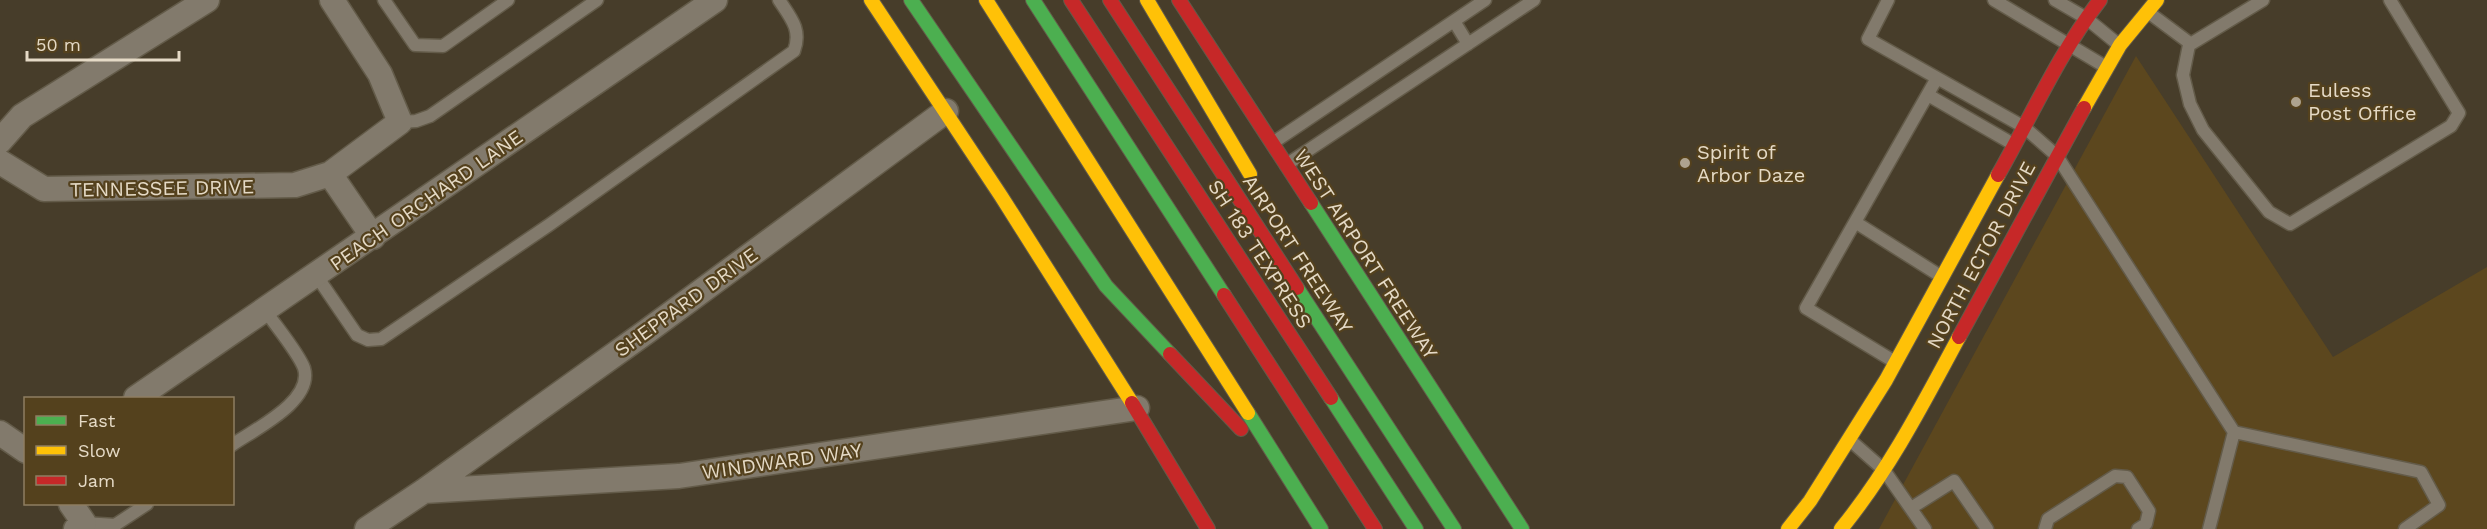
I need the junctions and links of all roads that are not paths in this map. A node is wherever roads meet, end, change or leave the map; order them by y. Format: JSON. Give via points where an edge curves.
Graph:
{"nodes":[{"id":1,"x":207,"y":0,"type":"edge"},
{"id":2,"x":332,"y":0,"type":"edge"},
{"id":3,"x":384,"y":0,"type":"edge"},
{"id":4,"x":508,"y":0,"type":"edge"},
{"id":5,"x":597,"y":0,"type":"edge"},
{"id":6,"x":715,"y":0,"type":"edge"},
{"id":7,"x":779,"y":0,"type":"edge"},
{"id":8,"x":871,"y":0,"type":"edge"},
{"id":9,"x":911,"y":0,"type":"edge"},
{"id":10,"x":986,"y":0,"type":"edge"},
{"id":11,"x":1033,"y":0,"type":"edge"},
{"id":12,"x":1071,"y":0,"type":"edge"},
{"id":13,"x":1110,"y":0,"type":"edge"},
{"id":14,"x":1147,"y":0,"type":"edge"},
{"id":15,"x":1179,"y":0,"type":"edge"},
{"id":16,"x":1485,"y":0,"type":"edge"},
{"id":17,"x":1534,"y":0,"type":"edge"},
{"id":18,"x":1888,"y":0,"type":"edge"},
{"id":19,"x":1994,"y":0,"type":"edge"},
{"id":20,"x":2055,"y":0,"type":"edge"},
{"id":21,"x":2100,"y":0,"type":"edge"},
{"id":22,"x":2157,"y":0,"type":"edge"},
{"id":23,"x":2263,"y":0,"type":"edge"},
{"id":24,"x":2390,"y":0,"type":"edge"},
{"id":25,"x":2148,"y":12,"type":"junction"},
{"id":26,"x":2086,"y":18,"type":"junction"},
{"id":27,"x":1454,"y":21,"type":"junction"},
{"id":28,"x":1468,"y":44,"type":"junction"},
{"id":29,"x":2191,"y":44,"type":"junction"},
{"id":30,"x":2120,"y":45,"type":"junction"},
{"id":31,"x":2069,"y":47,"type":"junction"},
{"id":32,"x":2106,"y":67,"type":"junction"},
{"id":33,"x":1937,"y":78,"type":"junction"},
{"id":34,"x":1928,"y":95,"type":"junction"},
{"id":35,"x":946,"y":111,"type":"junction"},
{"id":36,"x":399,"y":122,"type":"junction"},
{"id":37,"x":2024,"y":127,"type":"junction"},
{"id":38,"x":0,"y":141,"type":"edge"},
{"id":39,"x":1270,"y":144,"type":"junction"},
{"id":40,"x":2015,"y":145,"type":"junction"},
{"id":41,"x":2057,"y":156,"type":"junction"},
{"id":42,"x":0,"y":162,"type":"edge"},
{"id":43,"x":1285,"y":166,"type":"junction"},
{"id":44,"x":330,"y":174,"type":"junction"},
{"id":45,"x":1260,"y":191,"type":"dead end"},
{"id":46,"x":1855,"y":222,"type":"junction"},
{"id":47,"x":373,"y":237,"type":"junction"},
{"id":48,"x":316,"y":275,"type":"junction"},
{"id":49,"x":1947,"y":280,"type":"junction"},
{"id":50,"x":265,"y":310,"type":"junction"},
{"id":51,"x":1896,"y":363,"type":"junction"},
{"id":52,"x":139,"y":397,"type":"edge"},
{"id":53,"x":1137,"y":408,"type":"junction"},
{"id":54,"x":2234,"y":432,"type":"junction"},
{"id":55,"x":0,"y":433,"type":"edge"},
{"id":56,"x":1848,"y":438,"type":"junction"},
{"id":57,"x":234,"y":444,"type":"edge"},
{"id":58,"x":24,"y":450,"type":"edge"},
{"id":59,"x":1884,"y":470,"type":"junction"},
{"id":60,"x":1294,"y":485,"type":"junction"},
{"id":61,"x":424,"y":491,"type":"junction"},
{"id":62,"x":145,"y":505,"type":"edge"},
{"id":63,"x":1911,"y":508,"type":"junction"},
{"id":64,"x":77,"y":519,"type":"edge"},
{"id":65,"x":367,"y":529,"type":"edge"},
{"id":66,"x":1208,"y":529,"type":"edge"},
{"id":67,"x":1321,"y":529,"type":"edge"},
{"id":68,"x":1375,"y":529,"type":"edge"},
{"id":69,"x":1416,"y":529,"type":"edge"},
{"id":70,"x":1454,"y":529,"type":"edge"},
{"id":71,"x":1522,"y":529,"type":"edge"},
{"id":72,"x":1788,"y":529,"type":"edge"},
{"id":73,"x":1841,"y":529,"type":"edge"},
{"id":74,"x":1925,"y":529,"type":"edge"},
{"id":75,"x":1987,"y":529,"type":"edge"},
{"id":76,"x":2045,"y":529,"type":"edge"},
{"id":77,"x":2138,"y":529,"type":"edge"},
{"id":78,"x":2209,"y":529,"type":"edge"},
{"id":79,"x":2405,"y":529,"type":"edge"}],
"edges":[{"from":1,"to":38,"type":"street","via":[[22,116]]},
{"from":2,"to":36,"type":"street","via":[[380,74]]},
{"from":3,"to":4,"type":"lane","via":[[415,45],[443,46]]},
{"from":5,"to":36,"type":"lane","via":[[430,116]]},
{"from":6,"to":47,"type":"street","name":"PEACH ORCHARD LANE"},
{"from":7,"to":48,"type":"lane","via":[[799,38],[794,51],[381,339],[368,340],[357,335]]},
{"from":8,"to":35,"type":"main road"},
{"from":9,"to":60,"type":"main road","via":[[1106,286]]},
{"from":10,"to":60,"type":"main road"},
{"from":11,"to":68,"type":"main road"},
{"from":12,"to":69,"type":"main road","name":"SH 183 TEXPRESS"},
{"from":13,"to":70,"type":"main road","name":"AIRPORT FREEWAY"},
{"from":14,"to":45,"type":"main road"},
{"from":15,"to":39,"type":"main road","name":"WEST AIRPORT FREEWAY"},
{"from":16,"to":27,"type":"lane"},
{"from":17,"to":28,"type":"lane"},
{"from":18,"to":33,"type":"lane","via":[[1868,39]]},
{"from":19,"to":31,"type":"lane"},
{"from":20,"to":26,"type":"lane"},
{"from":21,"to":26,"type":"main road","name":"NORTH ECTOR DRIVE"},
{"from":22,"to":25,"type":"main road","name":"NORTH ECTOR DRIVE"},
{"from":23,"to":29,"type":"lane"},
{"from":24,"to":29,"type":"lane","via":[[2459,113],[2451,126],[2290,224],[2269,212],[2203,130],[2190,104],[2183,75]]},
{"from":25,"to":29,"type":"lane"},
{"from":25,"to":30,"type":"main road","name":"NORTH ECTOR DRIVE"},
{"from":26,"to":30,"type":"lane"},
{"from":26,"to":31,"type":"main road","name":"NORTH ECTOR DRIVE"},
{"from":27,"to":28,"type":"lane"},
{"from":27,"to":39,"type":"lane"},
{"from":28,"to":43,"type":"lane"},
{"from":30,"to":32,"type":"main road","name":"NORTH ECTOR DRIVE"},
{"from":31,"to":32,"type":"lane"},
{"from":31,"to":37,"type":"main road","name":"NORTH ECTOR DRIVE"},
{"from":32,"to":41,"type":"main road","name":"NORTH ECTOR DRIVE"},
{"from":33,"to":34,"type":"lane"},
{"from":33,"to":37,"type":"lane"},
{"from":34,"to":40,"type":"lane"},
{"from":34,"to":46,"type":"lane"},
{"from":35,"to":53,"type":"main road"},
{"from":35,"to":61,"type":"street","name":"SHEPPARD DRIVE"},
{"from":36,"to":44,"type":"street","name":"TENNESSEE DRIVE"},
{"from":37,"to":40,"type":"main road","name":"NORTH ECTOR DRIVE"},
{"from":37,"to":41,"type":"lane"},
{"from":39,"to":43,"type":"main road","name":"WEST AIRPORT FREEWAY"},
{"from":40,"to":49,"type":"main road","name":"NORTH ECTOR DRIVE"},
{"from":41,"to":54,"type":"lane"},
{"from":41,"to":59,"type":"main road","name":"NORTH ECTOR DRIVE","via":[[1974,298],[1915,419]]},
{"from":42,"to":44,"type":"street","name":"TENNESSEE DRIVE","via":[[44,189],[295,185]]},
{"from":43,"to":71,"type":"main road","name":"WEST AIRPORT FREEWAY"},
{"from":44,"to":47,"type":"street"},
{"from":46,"to":49,"type":"lane"},
{"from":46,"to":51,"type":"lane","via":[[1806,308]]},
{"from":47,"to":48,"type":"street","name":"PEACH ORCHARD LANE"},
{"from":48,"to":50,"type":"street","name":"PEACH ORCHARD LANE"},
{"from":49,"to":51,"type":"main road","name":"NORTH ECTOR DRIVE"},
{"from":50,"to":52,"type":"street","name":"PEACH ORCHARD LANE"},
{"from":50,"to":57,"type":"lane","via":[[304,368],[305,382],[291,405]]},
{"from":51,"to":56,"type":"main road","name":"NORTH ECTOR DRIVE"},
{"from":53,"to":61,"type":"street","name":"WINDWARD WAY","via":[[679,476]]},
{"from":53,"to":66,"type":"main road"},
{"from":54,"to":78,"type":"lane"},
{"from":54,"to":79,"type":"lane","via":[[2421,472],[2439,505]]},
{"from":55,"to":58,"type":"street"},
{"from":56,"to":59,"type":"lane"},
{"from":56,"to":72,"type":"main road","name":"NORTH ECTOR DRIVE"},
{"from":59,"to":63,"type":"lane"},
{"from":59,"to":73,"type":"main road","name":"NORTH ECTOR DRIVE"},
{"from":60,"to":67,"type":"main road"},
{"from":61,"to":65,"type":"street","name":"SHEPPARD DRIVE"},
{"from":62,"to":64,"type":"lane","via":[[115,525]]},
{"from":63,"to":74,"type":"lane"},
{"from":63,"to":75,"type":"lane","via":[[1954,480]]},
{"from":76,"to":77,"type":"lane","via":[[2048,519],[2115,476],[2127,477],[2150,512],[2146,524]]}]}
